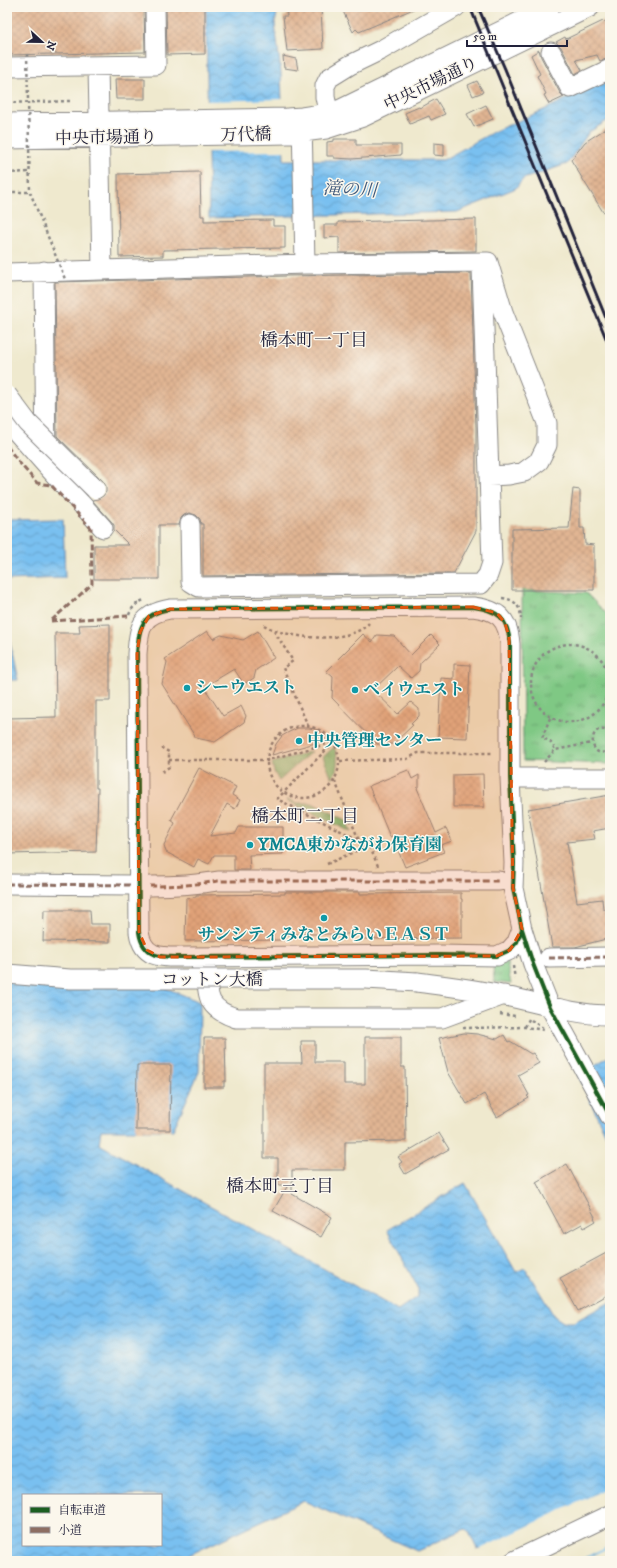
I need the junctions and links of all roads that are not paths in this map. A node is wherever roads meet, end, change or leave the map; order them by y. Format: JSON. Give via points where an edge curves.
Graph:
{"nodes":[{"id":1,"x":155,"y":7,"type":"edge"},
{"id":2,"x":456,"y":7,"type":"edge"},
{"id":3,"x":550,"y":7,"type":"edge"},
{"id":4,"x":590,"y":7,"type":"edge"},
{"id":5,"x":551,"y":52,"type":"dead end"},
{"id":6,"x":98,"y":66,"type":"junction"},
{"id":7,"x":7,"y":67,"type":"edge"},
{"id":8,"x":610,"y":69,"type":"edge"},
{"id":9,"x":330,"y":120,"type":"junction"},
{"id":10,"x":7,"y":123,"type":"edge"},
{"id":11,"x":205,"y":127,"type":"joint"},
{"id":12,"x":99,"y":129,"type":"junction"},
{"id":13,"x":296,"y":131,"type":"junction"},
{"id":14,"x":7,"y":139,"type":"edge"},
{"id":15,"x":482,"y":262,"type":"junction"},
{"id":16,"x":305,"y":264,"type":"junction"},
{"id":17,"x":102,"y":270,"type":"junction"},
{"id":18,"x":44,"y":271,"type":"junction"},
{"id":19,"x":7,"y":273,"type":"edge"},
{"id":20,"x":7,"y":395,"type":"edge"},
{"id":21,"x":7,"y":421,"type":"edge"},
{"id":22,"x":46,"y":465,"type":"junction"},
{"id":23,"x":489,"y":476,"type":"junction"},
{"id":24,"x":95,"y":489,"type":"dead end"},
{"id":25,"x":190,"y":524,"type":"dead end"},
{"id":26,"x":103,"y":528,"type":"dead end"},
{"id":27,"x":510,"y":778,"type":"junction"},
{"id":28,"x":610,"y":778,"type":"edge"},
{"id":29,"x":499,"y":881,"type":"dead end"},
{"id":30,"x":7,"y":884,"type":"edge"},
{"id":31,"x":132,"y":885,"type":"dead end"},
{"id":32,"x":150,"y":886,"type":"dead end"},
{"id":33,"x":522,"y":929,"type":"junction"},
{"id":34,"x":185,"y":957,"type":"junction"},
{"id":35,"x":227,"y":957,"type":"junction"},
{"id":36,"x":610,"y":957,"type":"edge"},
{"id":37,"x":549,"y":958,"type":"dead end"},
{"id":38,"x":207,"y":972,"type":"junction"},
{"id":39,"x":7,"y":974,"type":"edge"},
{"id":40,"x":504,"y":995,"type":"junction"},
{"id":41,"x":550,"y":1007,"type":"junction"},
{"id":42,"x":610,"y":1016,"type":"edge"},
{"id":43,"x":610,"y":1116,"type":"edge"},
{"id":44,"x":610,"y":1515,"type":"edge"},
{"id":45,"x":514,"y":1561,"type":"edge"}],
"edges":[{"from":1,"to":6,"type":"street","via":[[156,65]]},
{"from":2,"to":9,"type":"street","via":[[329,78],[325,86]]},
{"from":3,"to":9,"type":"street","name":"中央市場通り","via":[[363,99]]},
{"from":4,"to":9,"type":"street","name":"中央市場通り","via":[[363,117]]},
{"from":5,"to":8,"type":"street","via":[[570,88]]},
{"from":6,"to":7,"type":"street"},
{"from":6,"to":12,"type":"street"},
{"from":9,"to":13,"type":"street","name":"中央市場通り"},
{"from":10,"to":12,"type":"street","name":"中央市場通り"},
{"from":11,"to":12,"type":"street","name":"中央市場通り"},
{"from":11,"to":13,"type":"street","name":"万代橋"},
{"from":12,"to":14,"type":"street","name":"中央市場通り"},
{"from":12,"to":17,"type":"street"},
{"from":13,"to":16,"type":"street","via":[[304,219]]},
{"from":15,"to":16,"type":"street"},
{"from":15,"to":23,"type":"street"},
{"from":15,"to":23,"type":"street","via":[[488,262],[502,312],[547,423],[547,445],[539,461],[524,472]]},
{"from":16,"to":17,"type":"street"},
{"from":17,"to":18,"type":"street"},
{"from":18,"to":19,"type":"street"},
{"from":18,"to":22,"type":"street"},
{"from":20,"to":24,"type":"street","bridge":true,"via":[[28,423]]},
{"from":21,"to":22,"type":"street"},
{"from":22,"to":26,"type":"street"},
{"from":23,"to":25,"type":"street","via":[[492,564],[481,584],[199,587],[191,582]]},
{"from":27,"to":28,"type":"street"},
{"from":27,"to":33,"type":"street","via":[[513,888]]},
{"from":27,"to":34,"type":"street","via":[[509,637],[505,623],[492,611],[473,607],[178,609],[152,614],[146,619],[140,632],[137,654],[139,932],[143,945],[153,954],[160,957]]},
{"from":29,"to":32,"type":"street","via":[[218,881],[197,885]]},
{"from":30,"to":31,"type":"street"},
{"from":33,"to":35,"type":"street","via":[[517,942],[510,950],[497,956]]},
{"from":33,"to":41,"type":"street"},
{"from":34,"to":35,"type":"street"},
{"from":34,"to":38,"type":"street","via":[[197,962]]},
{"from":35,"to":38,"type":"street"},
{"from":36,"to":37,"type":"street"},
{"from":38,"to":40,"type":"street","via":[[207,992],[212,1004],[221,1013],[236,1018],[442,1018]]},
{"from":39,"to":40,"type":"street","name":"コットン大橋","bridge":true,"via":[[70,979],[366,979],[417,982]]},
{"from":40,"to":41,"type":"street","name":"コットン大橋"},
{"from":41,"to":42,"type":"street","name":"コットン大橋","via":[[581,1014]]},
{"from":41,"to":43,"type":"street"},
{"from":44,"to":45,"type":"street"}]}
